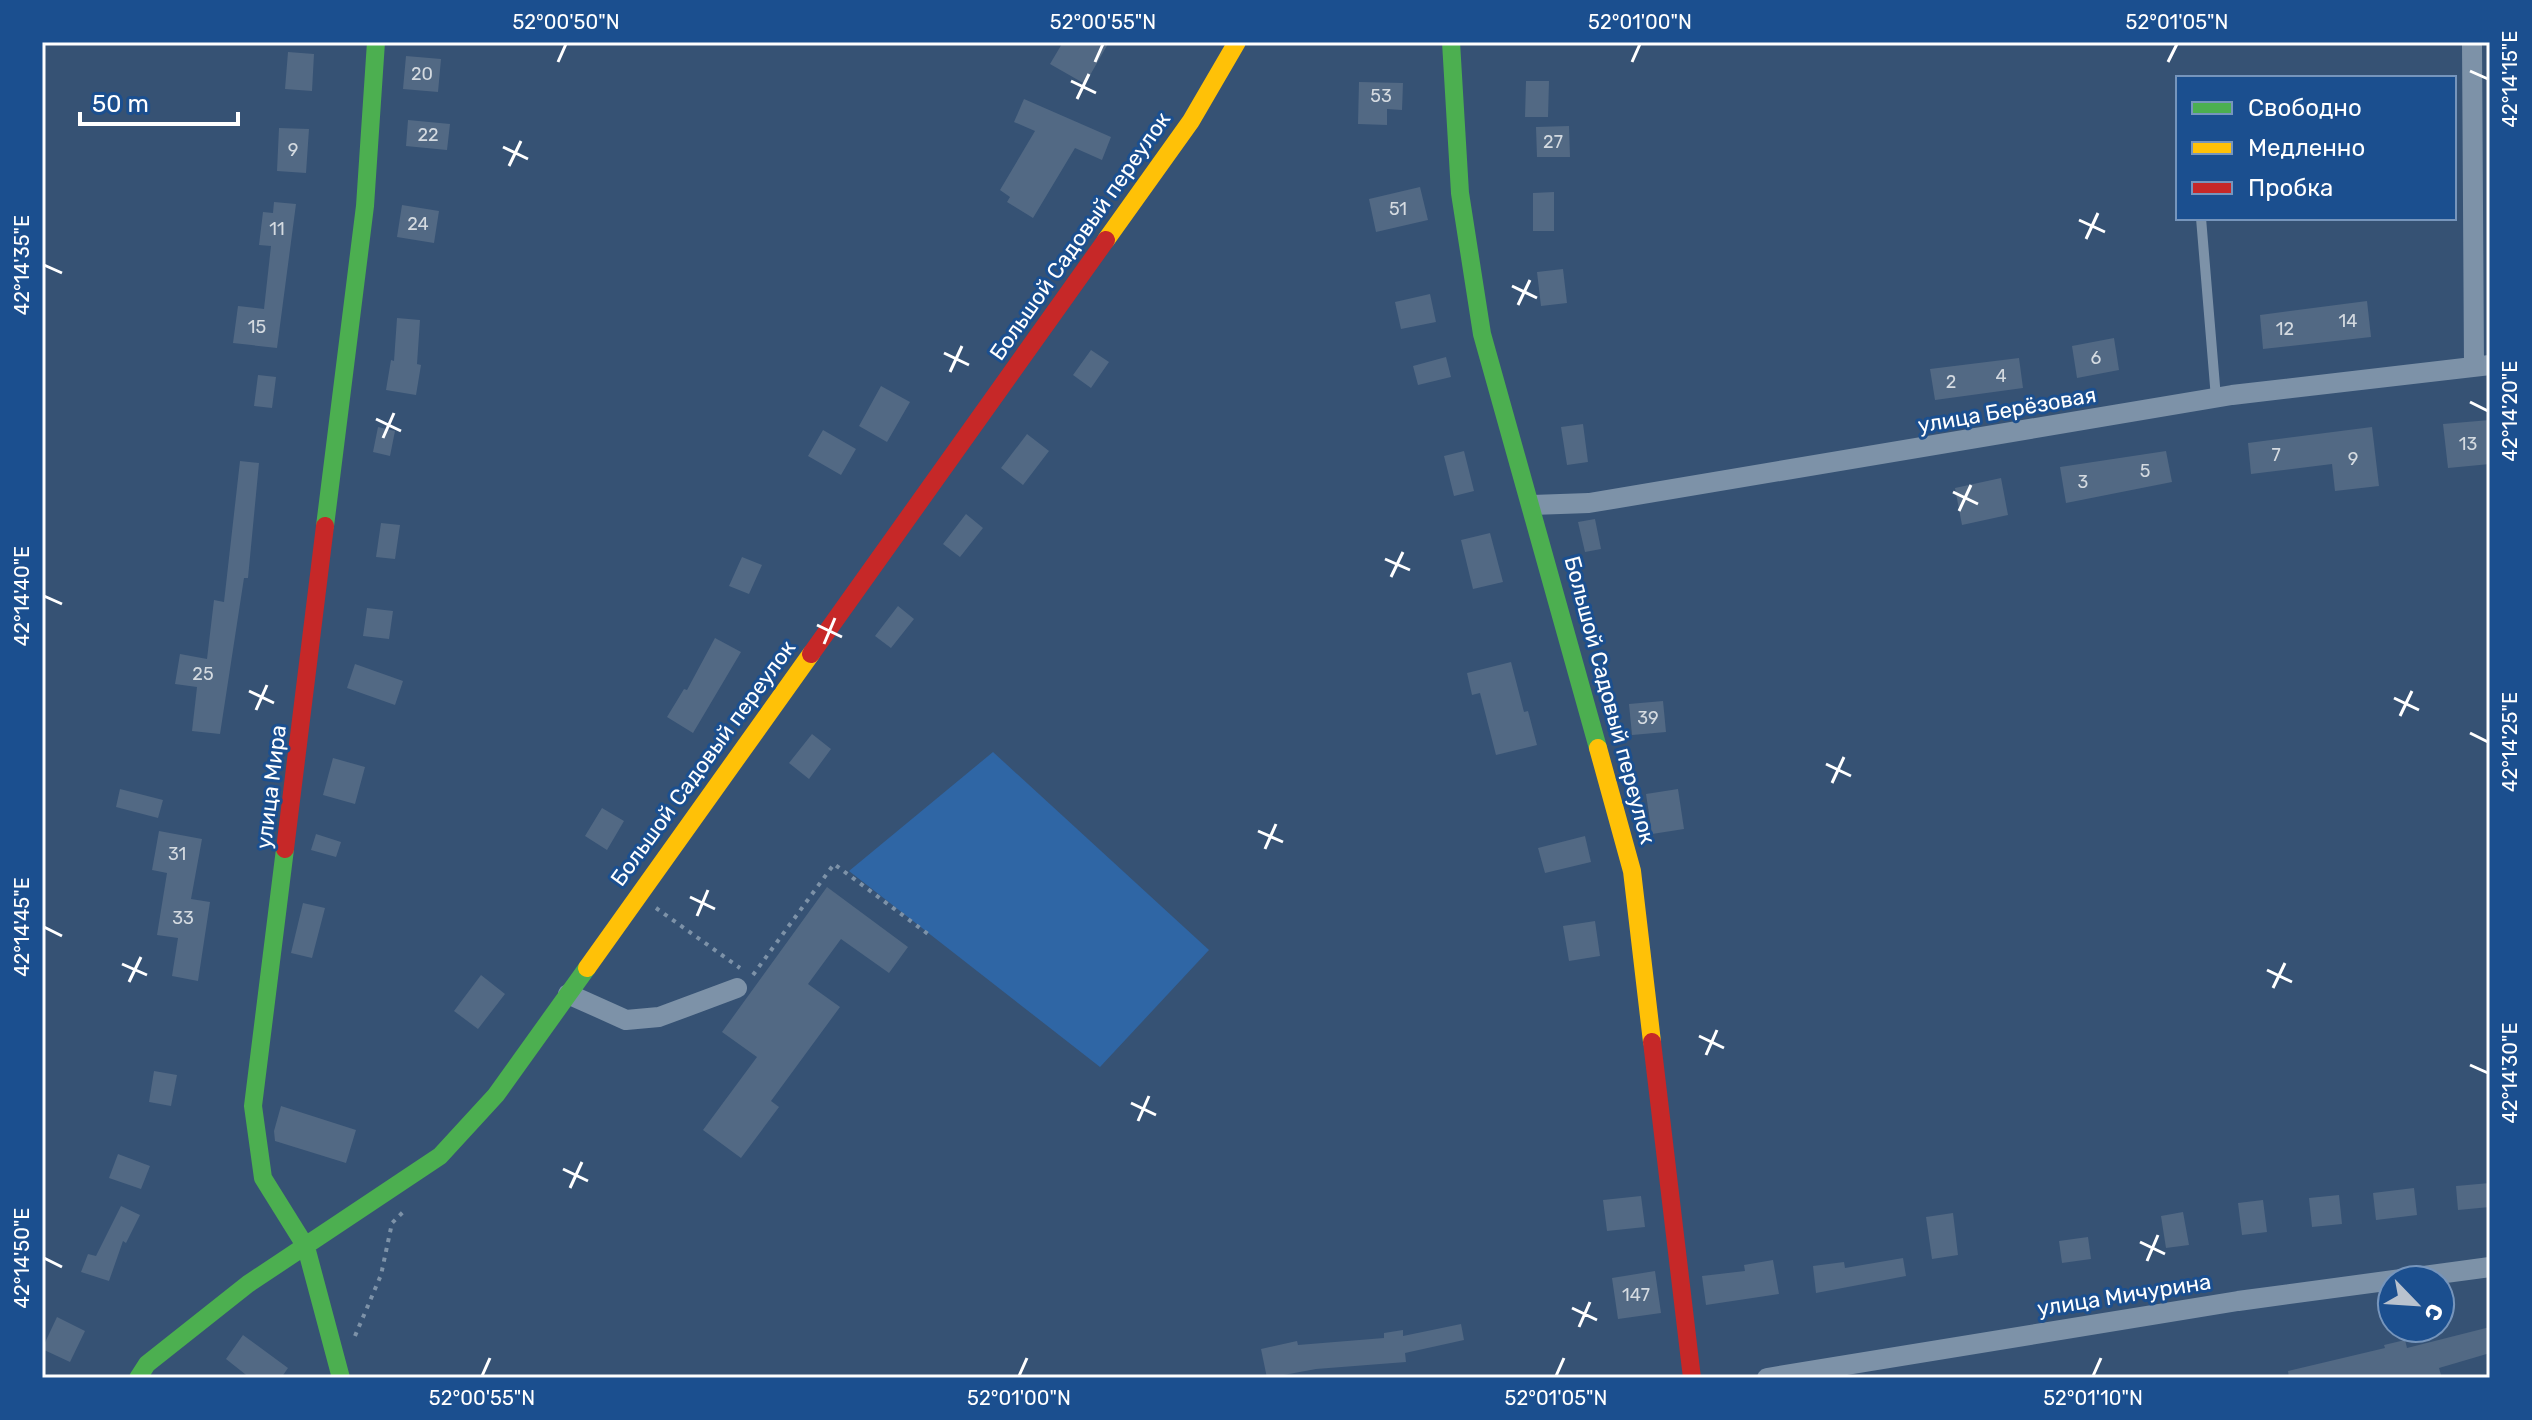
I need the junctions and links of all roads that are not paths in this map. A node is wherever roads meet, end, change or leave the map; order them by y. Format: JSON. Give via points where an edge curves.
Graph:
{"nodes":[{"id":1,"x":376,"y":42,"type":"edge"},
{"id":2,"x":1237,"y":42,"type":"edge"},
{"id":3,"x":1451,"y":42,"type":"edge"},
{"id":4,"x":2472,"y":42,"type":"edge"},
{"id":5,"x":2201,"y":220,"type":"edge"},
{"id":6,"x":2482,"y":366,"type":"edge"},
{"id":7,"x":2216,"y":398,"type":"junction"},
{"id":8,"x":1532,"y":505,"type":"junction"},
{"id":9,"x":737,"y":988,"type":"dead end"},
{"id":10,"x":568,"y":994,"type":"junction"},
{"id":11,"x":306,"y":1247,"type":"junction"},
{"id":12,"x":2490,"y":1267,"type":"edge"},
{"id":13,"x":138,"y":1378,"type":"edge"},
{"id":14,"x":341,"y":1378,"type":"edge"},
{"id":15,"x":1692,"y":1378,"type":"edge"},
{"id":16,"x":1767,"y":1378,"type":"edge"}],
"edges":[{"from":1,"to":11,"type":"street","name":"улица Мира","via":[[365,206],[253,1106],[263,1178]]},
{"from":2,"to":10,"type":"street","name":"Большой Садовый переулок","via":[[1182,133]]},
{"from":3,"to":8,"type":"street","name":"Большой Садовый переулок","via":[[1460,193],[1482,334]]},
{"from":4,"to":6,"type":"street"},
{"from":5,"to":7,"type":"lane"},
{"from":6,"to":7,"type":"street","name":"улица Берёзовая"},
{"from":7,"to":8,"type":"street","name":"улица Берёзовая","via":[[1589,503]]},
{"from":8,"to":15,"type":"street","name":"Большой Садовый переулок","via":[[1632,871]]},
{"from":9,"to":10,"type":"street","via":[[659,1017],[626,1020]]},
{"from":10,"to":11,"type":"street","name":"Большой Садовый переулок","via":[[496,1095],[440,1156]]},
{"from":11,"to":13,"type":"street","name":"Большой Садовый переулок","via":[[235,1293],[147,1364]]},
{"from":11,"to":14,"type":"street","name":"улица Мира"},
{"from":12,"to":16,"type":"street","name":"улица Мичурина","via":[[2238,1301]]}]}
